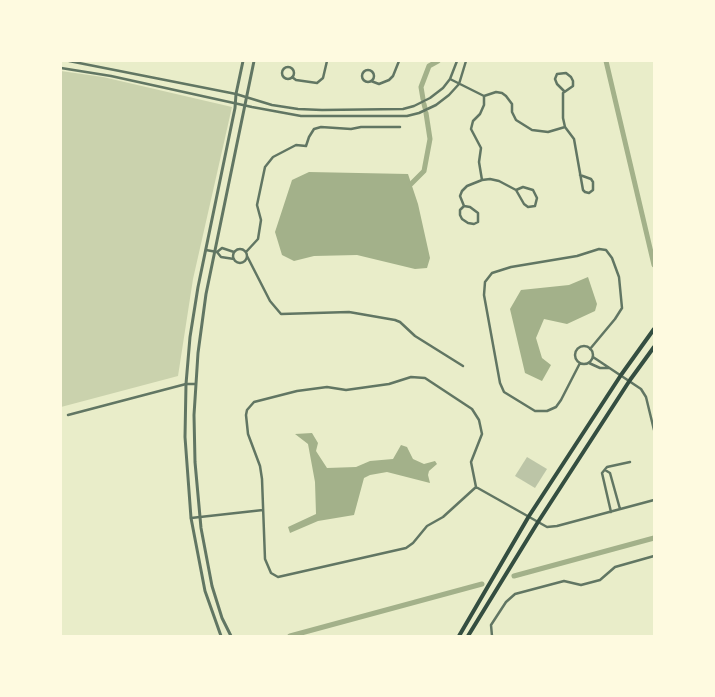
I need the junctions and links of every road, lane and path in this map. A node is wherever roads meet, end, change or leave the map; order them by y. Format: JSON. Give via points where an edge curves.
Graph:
{"nodes":[{"id":1,"x":69,"y":61,"type":"edge"},
{"id":2,"x":243,"y":61,"type":"edge"},
{"id":3,"x":254,"y":61,"type":"edge"},
{"id":4,"x":327,"y":61,"type":"edge"},
{"id":5,"x":399,"y":61,"type":"edge"},
{"id":6,"x":457,"y":61,"type":"edge"},
{"id":7,"x":466,"y":61,"type":"edge"},
{"id":8,"x":61,"y":68,"type":"edge"},
{"id":9,"x":292,"y":77,"type":"junction"},
{"id":10,"x":450,"y":79,"type":"junction"},
{"id":11,"x":371,"y":81,"type":"junction"},
{"id":12,"x":459,"y":84,"type":"junction"},
{"id":13,"x":564,"y":91,"type":"junction"},
{"id":14,"x":236,"y":94,"type":"junction"},
{"id":15,"x":484,"y":96,"type":"junction"},
{"id":16,"x":246,"y":97,"type":"junction"},
{"id":17,"x":235,"y":102,"type":"junction"},
{"id":18,"x":245,"y":105,"type":"junction"},
{"id":19,"x":565,"y":127,"type":"junction"},
{"id":20,"x":400,"y":128,"type":"dead end"},
{"id":21,"x":580,"y":175,"type":"junction"},
{"id":22,"x":482,"y":180,"type":"junction"},
{"id":23,"x":516,"y":190,"type":"junction"},
{"id":24,"x":464,"y":206,"type":"junction"},
{"id":25,"x":206,"y":250,"type":"junction"},
{"id":26,"x":216,"y":252,"type":"junction"},
{"id":27,"x":234,"y":252,"type":"junction"},
{"id":28,"x":247,"y":254,"type":"junction"},
{"id":29,"x":234,"y":259,"type":"junction"},
{"id":30,"x":242,"y":262,"type":"junction"},
{"id":31,"x":252,"y":268,"type":"junction"},
{"id":32,"x":654,"y":330,"type":"edge"},
{"id":33,"x":654,"y":347,"type":"edge"},
{"id":34,"x":590,"y":349,"type":"junction"},
{"id":35,"x":593,"y":357,"type":"junction"},
{"id":36,"x":580,"y":363,"type":"junction"},
{"id":37,"x":589,"y":363,"type":"junction"},
{"id":38,"x":463,"y":366,"type":"dead end"},
{"id":39,"x":609,"y":368,"type":"junction"},
{"id":40,"x":621,"y":374,"type":"junction"},
{"id":41,"x":630,"y":380,"type":"junction"},
{"id":42,"x":186,"y":384,"type":"junction"},
{"id":43,"x":195,"y":384,"type":"junction"},
{"id":44,"x":68,"y":415,"type":"dead end"},
{"id":45,"x":654,"y":430,"type":"edge"},
{"id":46,"x":630,"y":462,"type":"dead end"},
{"id":47,"x":605,"y":470,"type":"junction"},
{"id":48,"x":476,"y":487,"type":"junction"},
{"id":49,"x":654,"y":500,"type":"edge"},
{"id":50,"x":620,"y":509,"type":"junction"},
{"id":51,"x":263,"y":510,"type":"junction"},
{"id":52,"x":611,"y":512,"type":"junction"},
{"id":53,"x":529,"y":516,"type":"junction"},
{"id":54,"x":200,"y":517,"type":"junction"},
{"id":55,"x":191,"y":518,"type":"junction"},
{"id":56,"x":538,"y":522,"type":"junction"},
{"id":57,"x":654,"y":556,"type":"edge"},
{"id":58,"x":220,"y":636,"type":"edge"},
{"id":59,"x":231,"y":636,"type":"edge"},
{"id":60,"x":459,"y":636,"type":"edge"},
{"id":61,"x":468,"y":636,"type":"edge"},
{"id":62,"x":492,"y":636,"type":"edge"}],
"edges":[{"from":1,"to":14,"type":"street"},
{"from":2,"to":14,"type":"street"},
{"from":3,"to":16,"type":"street"},
{"from":4,"to":9,"type":"street","via":[[323,78],[318,83]]},
{"from":5,"to":11,"type":"street","via":[[389,80],[379,84]]},
{"from":6,"to":10,"type":"street"},
{"from":7,"to":12,"type":"street"},
{"from":8,"to":17,"type":"street"},
{"from":9,"to":9,"type":"street","via":[[292,68],[284,68],[283,77]]},
{"from":10,"to":12,"type":"street"},
{"from":10,"to":16,"type":"street","via":[[430,98],[403,109],[298,109]]},
{"from":11,"to":11,"type":"street","via":[[374,77],[368,70],[364,72],[363,80]]},
{"from":12,"to":15,"type":"street"},
{"from":12,"to":18,"type":"street","via":[[436,105],[407,116],[302,116]]},
{"from":13,"to":13,"type":"street","via":[[557,84],[557,74],[571,76],[573,86]]},
{"from":13,"to":19,"type":"street"},
{"from":14,"to":16,"type":"street"},
{"from":14,"to":17,"type":"street"},
{"from":15,"to":19,"type":"street","via":[[496,92],[506,96],[516,120],[532,130],[548,132]]},
{"from":15,"to":22,"type":"street","via":[[484,105],[471,129],[481,148]]},
{"from":16,"to":18,"type":"street"},
{"from":17,"to":18,"type":"street"},
{"from":17,"to":25,"type":"street"},
{"from":18,"to":26,"type":"street"},
{"from":19,"to":21,"type":"street","via":[[574,139]]},
{"from":20,"to":28,"type":"street","via":[[321,127],[314,129],[306,146],[296,145],[273,157],[265,167],[257,205],[262,220],[258,239]]},
{"from":21,"to":21,"type":"street","via":[[582,190],[589,193],[593,190],[593,182]]},
{"from":22,"to":23,"type":"street","via":[[499,181]]},
{"from":22,"to":24,"type":"street","via":[[462,191],[460,196]]},
{"from":23,"to":23,"type":"street","via":[[524,204],[535,206],[533,190],[523,187]]},
{"from":24,"to":24,"type":"street","via":[[460,210],[462,220],[478,222],[478,213]]},
{"from":25,"to":26,"type":"street"},
{"from":25,"to":42,"type":"street","via":[[193,320]]},
{"from":26,"to":27,"type":"street","via":[[222,248]]},
{"from":26,"to":29,"type":"street","via":[[221,257]]},
{"from":26,"to":43,"type":"street","via":[[202,320]]},
{"from":27,"to":28,"type":"street","via":[[239,248]]},
{"from":27,"to":29,"type":"street"},
{"from":28,"to":30,"type":"street"},
{"from":28,"to":31,"type":"street"},
{"from":29,"to":30,"type":"street"},
{"from":30,"to":31,"type":"street"},
{"from":31,"to":38,"type":"street","via":[[281,314],[349,312],[395,320]]},
{"from":32,"to":40,"type":"main road"},
{"from":33,"to":41,"type":"main road"},
{"from":34,"to":35,"type":"street"},
{"from":34,"to":36,"type":"street","via":[[582,347],[577,350],[576,358]]},
{"from":34,"to":36,"type":"street","via":[[622,308],[619,276],[606,250],[511,267],[492,273],[484,282],[504,392],[535,411],[547,411],[561,400]]},
{"from":35,"to":37,"type":"street"},
{"from":35,"to":39,"type":"street"},
{"from":36,"to":37,"type":"street"},
{"from":37,"to":39,"type":"street"},
{"from":39,"to":40,"type":"street"},
{"from":40,"to":41,"type":"street"},
{"from":40,"to":53,"type":"main road"},
{"from":41,"to":45,"type":"street","via":[[646,397]]},
{"from":41,"to":56,"type":"main road"},
{"from":42,"to":43,"type":"street"},
{"from":42,"to":44,"type":"street"},
{"from":42,"to":55,"type":"street","via":[[185,437]]},
{"from":43,"to":54,"type":"street","via":[[194,445]]},
{"from":46,"to":47,"type":"street"},
{"from":47,"to":50,"type":"street","via":[[610,473]]},
{"from":47,"to":52,"type":"street","via":[[602,473]]},
{"from":48,"to":51,"type":"street","via":[[443,517],[427,526],[406,548],[278,578],[268,569],[265,559]]},
{"from":48,"to":51,"type":"street","via":[[471,462],[482,434],[479,420],[472,409],[425,378],[411,377],[389,384],[346,390],[327,387],[297,391],[250,405],[246,415],[248,434],[261,472]]},
{"from":48,"to":53,"type":"street"},
{"from":49,"to":50,"type":"street"},
{"from":50,"to":52,"type":"street"},
{"from":51,"to":54,"type":"street"},
{"from":52,"to":56,"type":"street","via":[[556,526],[547,527]]},
{"from":53,"to":56,"type":"street"},
{"from":53,"to":60,"type":"main road"},
{"from":54,"to":55,"type":"street"},
{"from":54,"to":59,"type":"street","via":[[212,586]]},
{"from":55,"to":58,"type":"street","via":[[205,591]]},
{"from":56,"to":61,"type":"main road"},
{"from":57,"to":62,"type":"street","via":[[615,567],[600,580],[582,585],[564,581],[515,594],[492,625]]}]}
